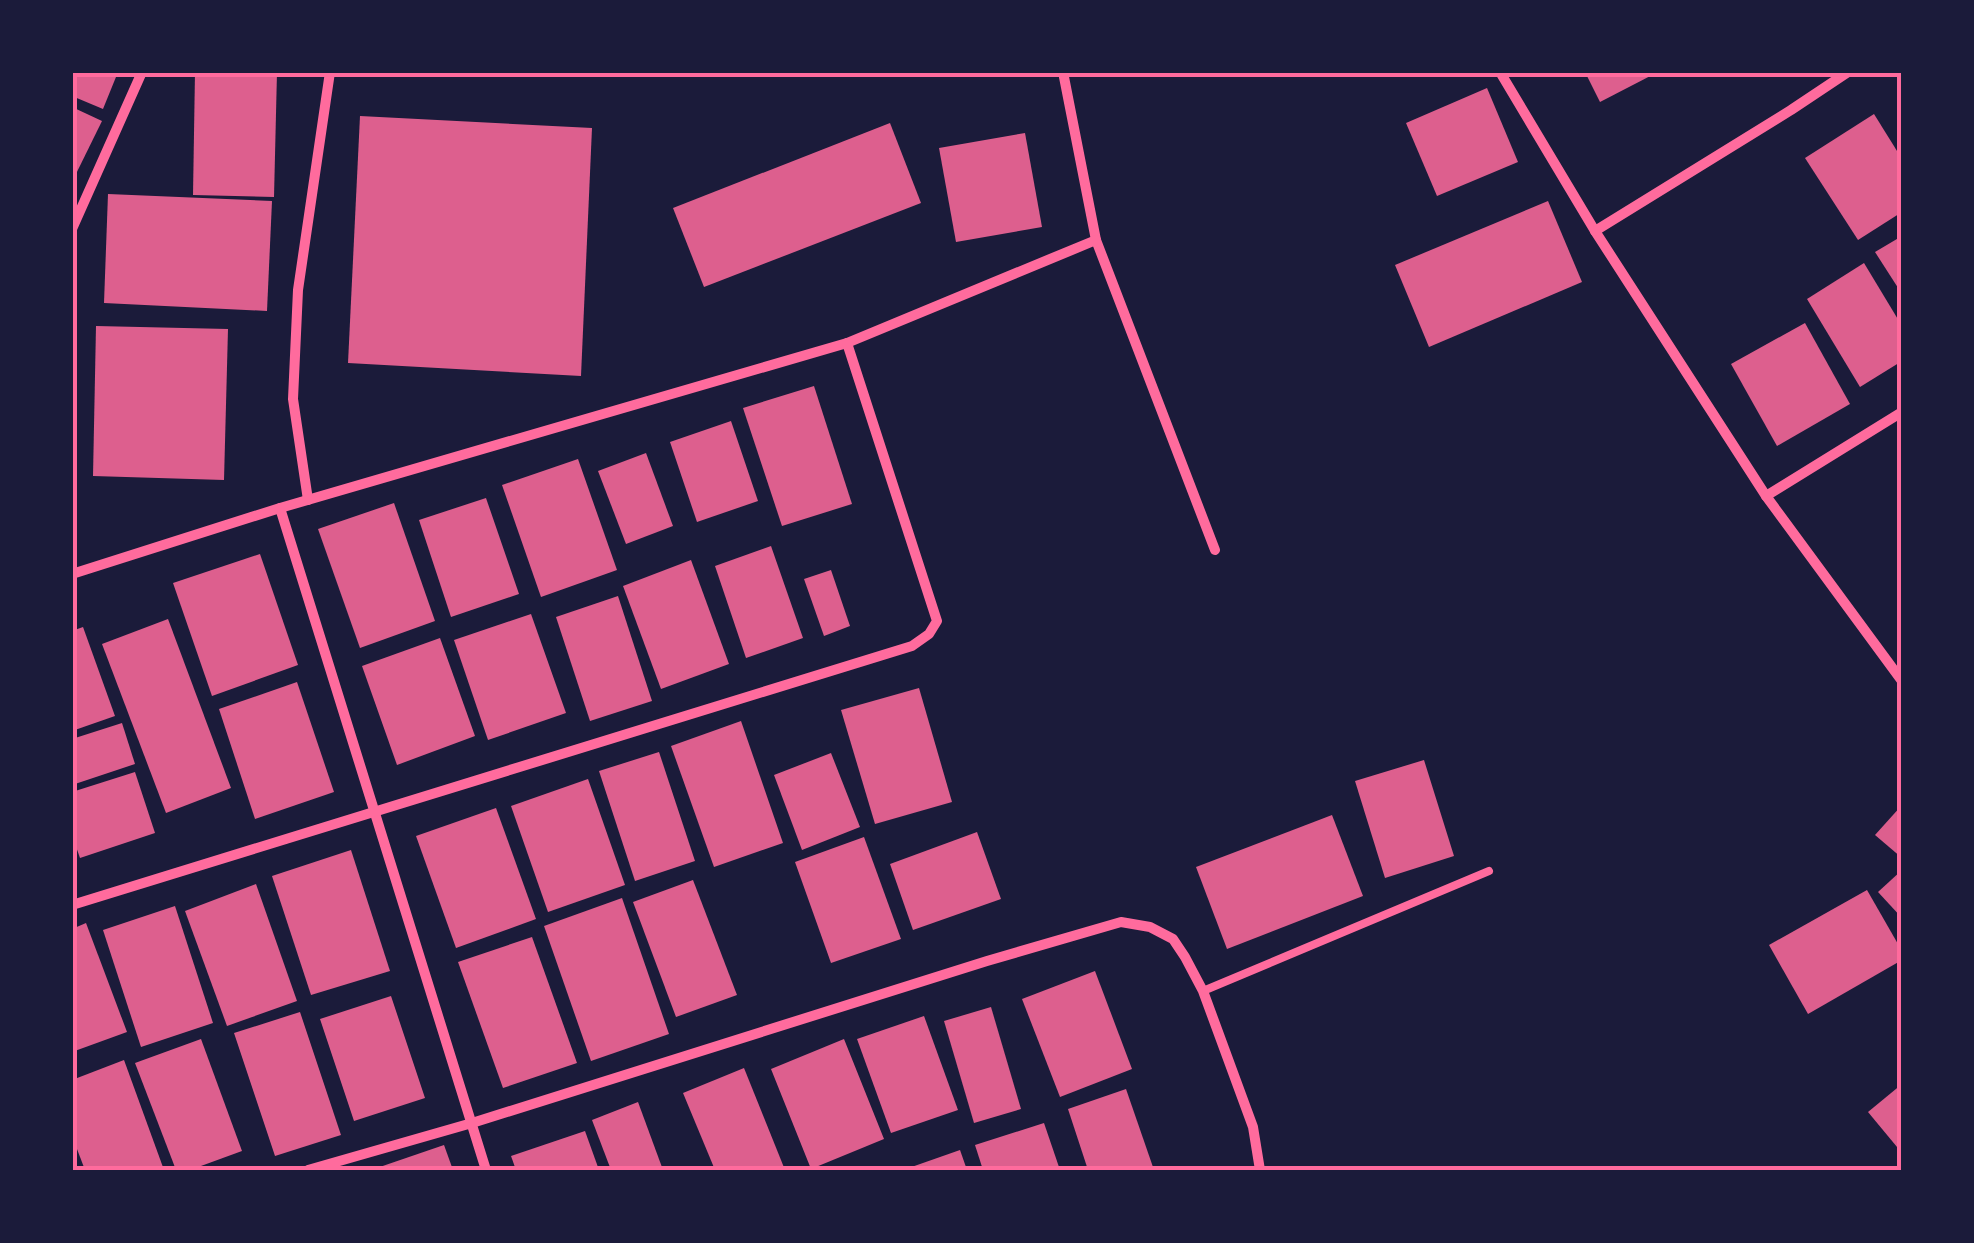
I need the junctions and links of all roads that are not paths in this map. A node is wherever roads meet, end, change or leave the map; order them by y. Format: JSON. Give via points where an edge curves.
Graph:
{"nodes":[{"id":1,"x":142,"y":72,"type":"edge"},
{"id":2,"x":330,"y":72,"type":"edge"},
{"id":3,"x":1063,"y":72,"type":"edge"},
{"id":4,"x":1500,"y":72,"type":"edge"},
{"id":5,"x":1848,"y":72,"type":"edge"},
{"id":6,"x":72,"y":230,"type":"edge"},
{"id":7,"x":1595,"y":231,"type":"junction"},
{"id":8,"x":1096,"y":240,"type":"junction"},
{"id":9,"x":847,"y":342,"type":"junction"},
{"id":10,"x":1902,"y":412,"type":"edge"},
{"id":11,"x":1766,"y":496,"type":"junction"},
{"id":12,"x":308,"y":500,"type":"junction"},
{"id":13,"x":280,"y":508,"type":"junction"},
{"id":14,"x":1215,"y":550,"type":"dead end"},
{"id":15,"x":72,"y":574,"type":"edge"},
{"id":16,"x":1902,"y":682,"type":"edge"},
{"id":17,"x":376,"y":812,"type":"junction"},
{"id":18,"x":1489,"y":871,"type":"dead end"},
{"id":19,"x":72,"y":906,"type":"edge"},
{"id":20,"x":1203,"y":991,"type":"junction"},
{"id":21,"x":472,"y":1123,"type":"junction"},
{"id":22,"x":308,"y":1170,"type":"edge"},
{"id":23,"x":486,"y":1170,"type":"edge"},
{"id":24,"x":1260,"y":1170,"type":"edge"}],
"edges":[{"from":1,"to":6,"type":"street"},
{"from":2,"to":12,"type":"street","via":[[298,290],[293,400]]},
{"from":3,"to":8,"type":"street"},
{"from":4,"to":7,"type":"street"},
{"from":5,"to":7,"type":"street"},
{"from":7,"to":11,"type":"street"},
{"from":8,"to":9,"type":"street"},
{"from":8,"to":14,"type":"street"},
{"from":9,"to":12,"type":"street"},
{"from":9,"to":17,"type":"street","via":[[937,621],[930,634],[912,646]]},
{"from":10,"to":11,"type":"street"},
{"from":11,"to":16,"type":"street"},
{"from":12,"to":13,"type":"street"},
{"from":13,"to":15,"type":"street"},
{"from":13,"to":17,"type":"street"},
{"from":17,"to":19,"type":"street"},
{"from":17,"to":21,"type":"street"},
{"from":18,"to":20,"type":"lane"},
{"from":20,"to":21,"type":"street","via":[[1172,940],[1150,926],[1122,922]]},
{"from":20,"to":24,"type":"street","via":[[1253,1127]]},
{"from":21,"to":22,"type":"street"},
{"from":21,"to":23,"type":"street"}]}
